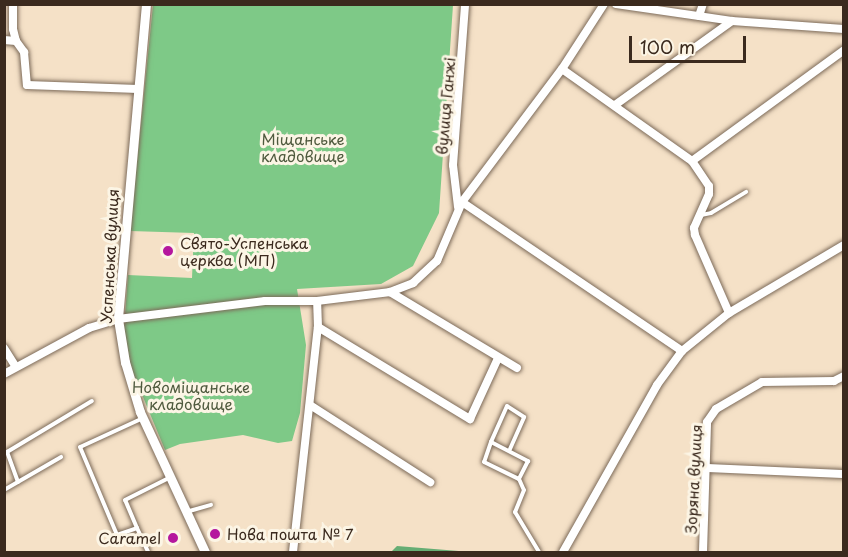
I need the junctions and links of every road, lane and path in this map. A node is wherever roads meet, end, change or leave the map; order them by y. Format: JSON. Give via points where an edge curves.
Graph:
{"nodes":[{"id":1,"x":13,"y":4,"type":"edge"},
{"id":2,"x":146,"y":4,"type":"edge"},
{"id":3,"x":465,"y":4,"type":"edge"},
{"id":4,"x":604,"y":4,"type":"edge"},
{"id":5,"x":616,"y":4,"type":"edge"},
{"id":6,"x":703,"y":4,"type":"edge"},
{"id":7,"x":699,"y":16,"type":"junction"},
{"id":8,"x":732,"y":21,"type":"junction"},
{"id":9,"x":843,"y":29,"type":"edge"},
{"id":10,"x":4,"y":40,"type":"edge"},
{"id":11,"x":16,"y":41,"type":"junction"},
{"id":12,"x":843,"y":50,"type":"edge"},
{"id":13,"x":562,"y":69,"type":"junction"},
{"id":14,"x":138,"y":89,"type":"junction"},
{"id":15,"x":615,"y":105,"type":"junction"},
{"id":16,"x":692,"y":161,"type":"junction"},
{"id":17,"x":746,"y":192,"type":"dead end"},
{"id":18,"x":460,"y":205,"type":"junction"},
{"id":19,"x":700,"y":215,"type":"junction"},
{"id":20,"x":843,"y":245,"type":"edge"},
{"id":21,"x":390,"y":292,"type":"junction"},
{"id":22,"x":317,"y":301,"type":"junction"},
{"id":23,"x":729,"y":313,"type":"junction"},
{"id":24,"x":118,"y":319,"type":"junction"},
{"id":25,"x":318,"y":327,"type":"junction"},
{"id":26,"x":4,"y":348,"type":"edge"},
{"id":27,"x":682,"y":351,"type":"junction"},
{"id":28,"x":498,"y":358,"type":"junction"},
{"id":29,"x":16,"y":367,"type":"junction"},
{"id":30,"x":516,"y":368,"type":"dead end"},
{"id":31,"x":4,"y":374,"type":"edge"},
{"id":32,"x":843,"y":376,"type":"edge"},
{"id":33,"x":92,"y":401,"type":"dead end"},
{"id":34,"x":310,"y":405,"type":"junction"},
{"id":35,"x":143,"y":419,"type":"junction"},
{"id":36,"x":491,"y":442,"type":"junction"},
{"id":37,"x":510,"y":449,"type":"junction"},
{"id":38,"x":61,"y":457,"type":"dead end"},
{"id":39,"x":706,"y":468,"type":"junction"},
{"id":40,"x":843,"y":474,"type":"edge"},
{"id":41,"x":172,"y":478,"type":"junction"},
{"id":42,"x":519,"y":479,"type":"junction"},
{"id":43,"x":18,"y":482,"type":"junction"},
{"id":44,"x":430,"y":482,"type":"dead end"},
{"id":45,"x":4,"y":490,"type":"edge"},
{"id":46,"x":211,"y":505,"type":"dead end"},
{"id":47,"x":185,"y":512,"type":"junction"},
{"id":48,"x":137,"y":528,"type":"junction"},
{"id":49,"x":148,"y":552,"type":"edge"},
{"id":50,"x":205,"y":552,"type":"edge"},
{"id":51,"x":293,"y":552,"type":"edge"},
{"id":52,"x":539,"y":552,"type":"edge"},
{"id":53,"x":563,"y":552,"type":"edge"},
{"id":54,"x":703,"y":552,"type":"edge"}],
"edges":[{"from":1,"to":11,"type":"street"},
{"from":2,"to":14,"type":"street","name":"Успенська вулиця"},
{"from":3,"to":18,"type":"street","name":"вулиця Ганжі","via":[[453,165]]},
{"from":4,"to":13,"type":"street"},
{"from":5,"to":7,"type":"street"},
{"from":6,"to":7,"type":"street"},
{"from":7,"to":8,"type":"street"},
{"from":8,"to":9,"type":"street"},
{"from":8,"to":15,"type":"street"},
{"from":10,"to":11,"type":"street"},
{"from":11,"to":14,"type":"street","via":[[24,52],[27,85]]},
{"from":12,"to":16,"type":"street"},
{"from":13,"to":15,"type":"street"},
{"from":13,"to":18,"type":"street"},
{"from":14,"to":24,"type":"street","name":"Успенська вулиця"},
{"from":15,"to":16,"type":"street"},
{"from":16,"to":19,"type":"street","via":[[709,186]]},
{"from":17,"to":19,"type":"lane","via":[[711,213]]},
{"from":18,"to":21,"type":"street","via":[[437,261],[413,283]]},
{"from":18,"to":27,"type":"street","via":[[572,273]]},
{"from":19,"to":23,"type":"street","via":[[695,235]]},
{"from":20,"to":23,"type":"street"},
{"from":21,"to":22,"type":"street"},
{"from":21,"to":28,"type":"street"},
{"from":22,"to":24,"type":"street","via":[[265,300]]},
{"from":22,"to":25,"type":"street"},
{"from":23,"to":27,"type":"street"},
{"from":24,"to":29,"type":"street","via":[[89,328]]},
{"from":24,"to":35,"type":"street","name":"Успенська вулиця","via":[[125,362]]},
{"from":25,"to":28,"type":"street","via":[[470,419]]},
{"from":25,"to":34,"type":"street"},
{"from":26,"to":29,"type":"street"},
{"from":27,"to":53,"type":"street","via":[[657,385]]},
{"from":28,"to":30,"type":"street"},
{"from":29,"to":31,"type":"street"},
{"from":32,"to":39,"type":"street","name":"Зоряна вулиця","via":[[834,381],[762,382],[716,409],[707,422]]},
{"from":33,"to":43,"type":"lane","via":[[7,452]]},
{"from":34,"to":44,"type":"street"},
{"from":34,"to":51,"type":"street","via":[[303,436]]},
{"from":35,"to":41,"type":"street","name":"Успенська вулиця"},
{"from":35,"to":48,"type":"lane","via":[[80,447],[117,535]]},
{"from":36,"to":37,"type":"lane"},
{"from":36,"to":37,"type":"lane","via":[[507,406],[524,417]]},
{"from":36,"to":42,"type":"lane","via":[[484,462]]},
{"from":37,"to":42,"type":"lane","via":[[528,461]]},
{"from":38,"to":43,"type":"lane"},
{"from":39,"to":40,"type":"street"},
{"from":39,"to":54,"type":"street","name":"Зоряна вулиця"},
{"from":41,"to":47,"type":"street","name":"Успенська вулиця"},
{"from":41,"to":48,"type":"lane","via":[[125,500]]},
{"from":42,"to":52,"type":"lane","via":[[524,490],[514,512]]},
{"from":43,"to":45,"type":"lane"},
{"from":46,"to":47,"type":"lane"},
{"from":47,"to":50,"type":"street","name":"Успенська вулиця"},
{"from":48,"to":49,"type":"lane"}]}
